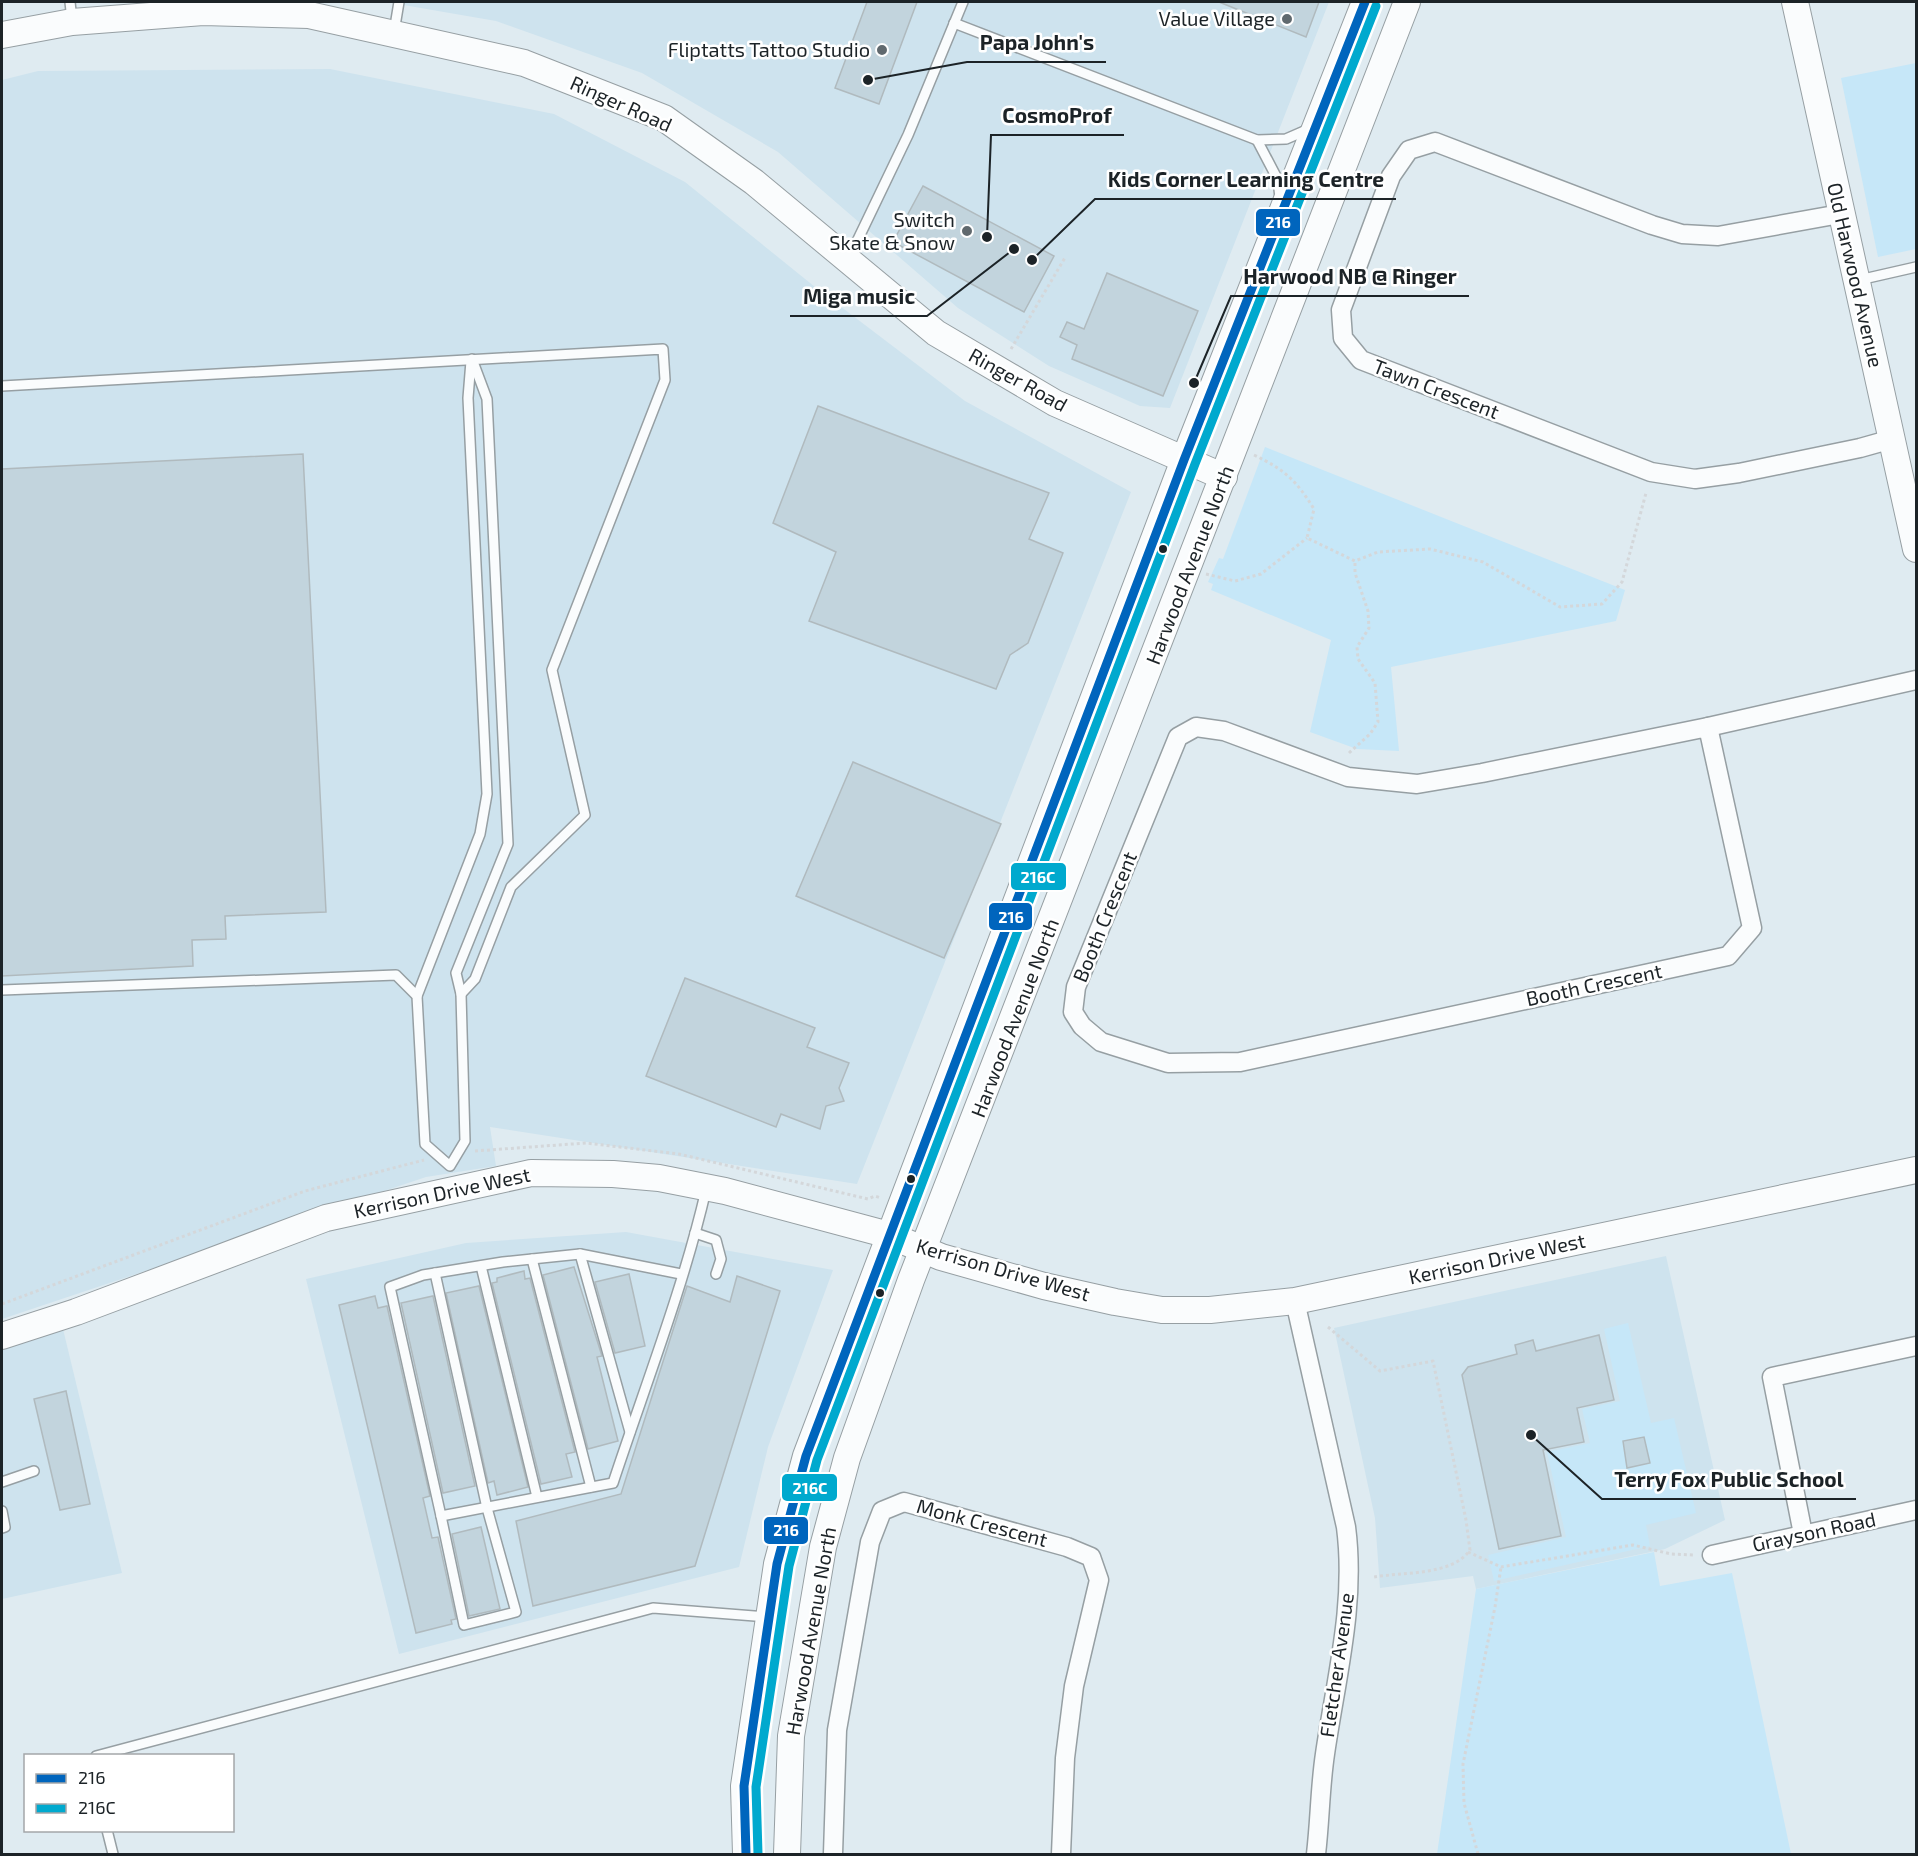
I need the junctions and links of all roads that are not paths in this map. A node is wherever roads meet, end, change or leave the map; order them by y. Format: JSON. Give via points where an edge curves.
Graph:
{"nodes":[{"id":1,"x":399,"y":2,"type":"edge"},
{"id":2,"x":963,"y":2,"type":"edge"},
{"id":3,"x":1365,"y":2,"type":"edge"},
{"id":4,"x":1407,"y":2,"type":"edge"},
{"id":5,"x":1795,"y":2,"type":"edge"},
{"id":6,"x":71,"y":12,"type":"edge"},
{"id":7,"x":954,"y":24,"type":"junction"},
{"id":8,"x":393,"y":32,"type":"junction"},
{"id":9,"x":2,"y":35,"type":"edge"},
{"id":10,"x":1316,"y":126,"type":"junction"},
{"id":11,"x":1257,"y":140,"type":"junction"},
{"id":12,"x":1282,"y":213,"type":"junction"},
{"id":13,"x":1840,"y":214,"type":"junction"},
{"id":14,"x":848,"y":260,"type":"junction"},
{"id":15,"x":1917,"y":267,"type":"edge"},
{"id":16,"x":1856,"y":280,"type":"junction"},
{"id":17,"x":472,"y":359,"type":"junction"},
{"id":18,"x":2,"y":386,"type":"edge"},
{"id":19,"x":1892,"y":439,"type":"junction"},
{"id":20,"x":1184,"y":460,"type":"junction"},
{"id":21,"x":1224,"y":477,"type":"junction"},
{"id":22,"x":1915,"y":539,"type":"edge"},
{"id":23,"x":1917,"y":680,"type":"edge"},
{"id":24,"x":1708,"y":727,"type":"junction"},
{"id":25,"x":2,"y":990,"type":"edge"},
{"id":26,"x":461,"y":994,"type":"junction"},
{"id":27,"x":417,"y":996,"type":"junction"},
{"id":28,"x":1917,"y":1170,"type":"edge"},
{"id":29,"x":706,"y":1187,"type":"junction"},
{"id":30,"x":695,"y":1233,"type":"junction"},
{"id":31,"x":889,"y":1235,"type":"junction"},
{"id":32,"x":924,"y":1250,"type":"junction"},
{"id":33,"x":580,"y":1254,"type":"junction"},
{"id":34,"x":532,"y":1259,"type":"junction"},
{"id":35,"x":481,"y":1266,"type":"junction"},
{"id":36,"x":435,"y":1273,"type":"junction"},
{"id":37,"x":681,"y":1274,"type":"junction"},
{"id":38,"x":716,"y":1274,"type":"dead end"},
{"id":39,"x":1296,"y":1301,"type":"junction"},
{"id":40,"x":2,"y":1336,"type":"edge"},
{"id":41,"x":1917,"y":1346,"type":"edge"},
{"id":42,"x":630,"y":1432,"type":"junction"},
{"id":43,"x":34,"y":1471,"type":"dead end"},
{"id":44,"x":2,"y":1482,"type":"edge"},
{"id":45,"x":591,"y":1487,"type":"junction"},
{"id":46,"x":537,"y":1497,"type":"junction"},
{"id":47,"x":487,"y":1508,"type":"junction"},
{"id":48,"x":1917,"y":1510,"type":"edge"},
{"id":49,"x":2,"y":1511,"type":"edge"},
{"id":50,"x":441,"y":1515,"type":"junction"},
{"id":51,"x":2,"y":1527,"type":"edge"},
{"id":52,"x":1803,"y":1534,"type":"junction"},
{"id":53,"x":1712,"y":1556,"type":"road end"},
{"id":54,"x":770,"y":1617,"type":"junction"},
{"id":55,"x":100,"y":1754,"type":"edge"},
{"id":56,"x":108,"y":1832,"type":"edge"},
{"id":57,"x":113,"y":1854,"type":"edge"},
{"id":58,"x":746,"y":1854,"type":"edge"},
{"id":59,"x":787,"y":1854,"type":"edge"},
{"id":60,"x":833,"y":1854,"type":"edge"},
{"id":61,"x":1060,"y":1854,"type":"edge"},
{"id":62,"x":1316,"y":1854,"type":"edge"}],
"edges":[{"from":1,"to":8,"type":"lane"},
{"from":2,"to":7,"type":"lane"},
{"from":3,"to":10,"type":"main road","name":"Harwood Avenue North"},
{"from":4,"to":21,"type":"main road","name":"Harwood Avenue North"},
{"from":5,"to":13,"type":"main road","name":"Old Harwood Avenue"},
{"from":6,"to":8,"type":"main road","name":"Ringer Road","via":[[309,15]]},
{"from":6,"to":9,"type":"main road","name":"Ringer Road"},
{"from":7,"to":11,"type":"lane"},
{"from":7,"to":14,"type":"lane","via":[[908,135]]},
{"from":8,"to":14,"type":"main road","name":"Ringer Road","via":[[524,63],[664,118],[754,182]]},
{"from":10,"to":11,"type":"lane","via":[[1286,139]]},
{"from":10,"to":12,"type":"main road","name":"Harwood Avenue North"},
{"from":11,"to":12,"type":"lane","via":[[1278,180]]},
{"from":12,"to":20,"type":"main road","name":"Harwood Avenue North"},
{"from":13,"to":16,"type":"main road","name":"Old Harwood Avenue"},
{"from":13,"to":19,"type":"street","name":"Tawn Crescent","via":[[1718,237],[1682,234],[1435,142],[1409,150],[1390,176],[1341,310],[1343,338],[1361,360],[1651,472],[1695,479],[1739,473]]},
{"from":14,"to":20,"type":"main road","name":"Ringer Road","via":[[936,333],[1055,403]]},
{"from":15,"to":16,"type":"lane"},
{"from":16,"to":19,"type":"main road","name":"Old Harwood Avenue"},
{"from":17,"to":18,"type":"lane"},
{"from":17,"to":26,"type":"lane","via":[[488,399],[508,844],[456,973]]},
{"from":17,"to":26,"type":"lane","via":[[663,349],[665,380],[552,670],[585,815],[511,887],[475,979]]},
{"from":17,"to":27,"type":"lane","via":[[468,398],[487,794],[480,834]]},
{"from":19,"to":22,"type":"main road","name":"Old Harwood Avenue"},
{"from":20,"to":21,"type":"main road","name":"Ringer Road"},
{"from":20,"to":31,"type":"main road","name":"Harwood Avenue North"},
{"from":21,"to":32,"type":"main road","name":"Harwood Avenue North"},
{"from":23,"to":24,"type":"street","name":"Booth Crescent"},
{"from":24,"to":24,"type":"street","name":"Booth Crescent","via":[[1418,784],[1348,777],[1224,731],[1196,727],[1178,737],[1076,987],[1072,1012],[1101,1042],[1168,1063],[1240,1062],[1728,956],[1752,928]]},
{"from":25,"to":27,"type":"lane","via":[[396,975]]},
{"from":26,"to":27,"type":"lane","via":[[465,1141],[450,1166],[425,1144]]},
{"from":28,"to":39,"type":"main road","name":"Kerrison Drive West"},
{"from":29,"to":30,"type":"lane"},
{"from":29,"to":31,"type":"main road","name":"Kerrison Drive West"},
{"from":29,"to":40,"type":"main road","name":"Kerrison Drive West","via":[[613,1174],[531,1173],[455,1188],[326,1218]]},
{"from":30,"to":37,"type":"lane"},
{"from":30,"to":38,"type":"lane","via":[[716,1240],[720,1259]]},
{"from":31,"to":32,"type":"main road","name":"Kerrison Drive West"},
{"from":31,"to":54,"type":"main road","name":"Harwood Avenue North","via":[[806,1456],[777,1564]]},
{"from":32,"to":39,"type":"main road","name":"Kerrison Drive West","via":[[1044,1286],[1162,1310],[1210,1310]]},
{"from":32,"to":59,"type":"main road","name":"Harwood Avenue North","via":[[847,1458],[824,1546],[791,1736]]},
{"from":33,"to":34,"type":"lane"},
{"from":33,"to":37,"type":"lane"},
{"from":33,"to":42,"type":"lane"},
{"from":34,"to":35,"type":"lane"},
{"from":34,"to":45,"type":"lane"},
{"from":35,"to":36,"type":"lane"},
{"from":35,"to":46,"type":"lane"},
{"from":36,"to":47,"type":"lane"},
{"from":36,"to":50,"type":"lane","via":[[390,1287]]},
{"from":37,"to":42,"type":"lane"},
{"from":39,"to":62,"type":"street","name":"Fletcher Avenue","via":[[1347,1527],[1350,1558],[1347,1623],[1324,1756]]},
{"from":41,"to":52,"type":"street","via":[[1772,1377]]},
{"from":42,"to":45,"type":"lane","via":[[613,1483]]},
{"from":43,"to":44,"type":"lane"},
{"from":45,"to":46,"type":"lane"},
{"from":46,"to":47,"type":"lane"},
{"from":47,"to":50,"type":"lane"},
{"from":47,"to":50,"type":"lane","via":[[516,1612],[464,1625]]},
{"from":48,"to":52,"type":"street","name":"Grayson Road"},
{"from":49,"to":51,"type":"lane"},
{"from":52,"to":53,"type":"street","name":"Grayson Road"},
{"from":54,"to":55,"type":"lane","via":[[653,1608]]},
{"from":54,"to":58,"type":"main road","name":"Harwood Avenue North","via":[[744,1786]]},
{"from":56,"to":57,"type":"lane"},
{"from":60,"to":61,"type":"street","name":"Monk Crescent","via":[[837,1730],[870,1542],[882,1511],[904,1502],[1091,1557],[1099,1580],[1074,1686]]}]}
